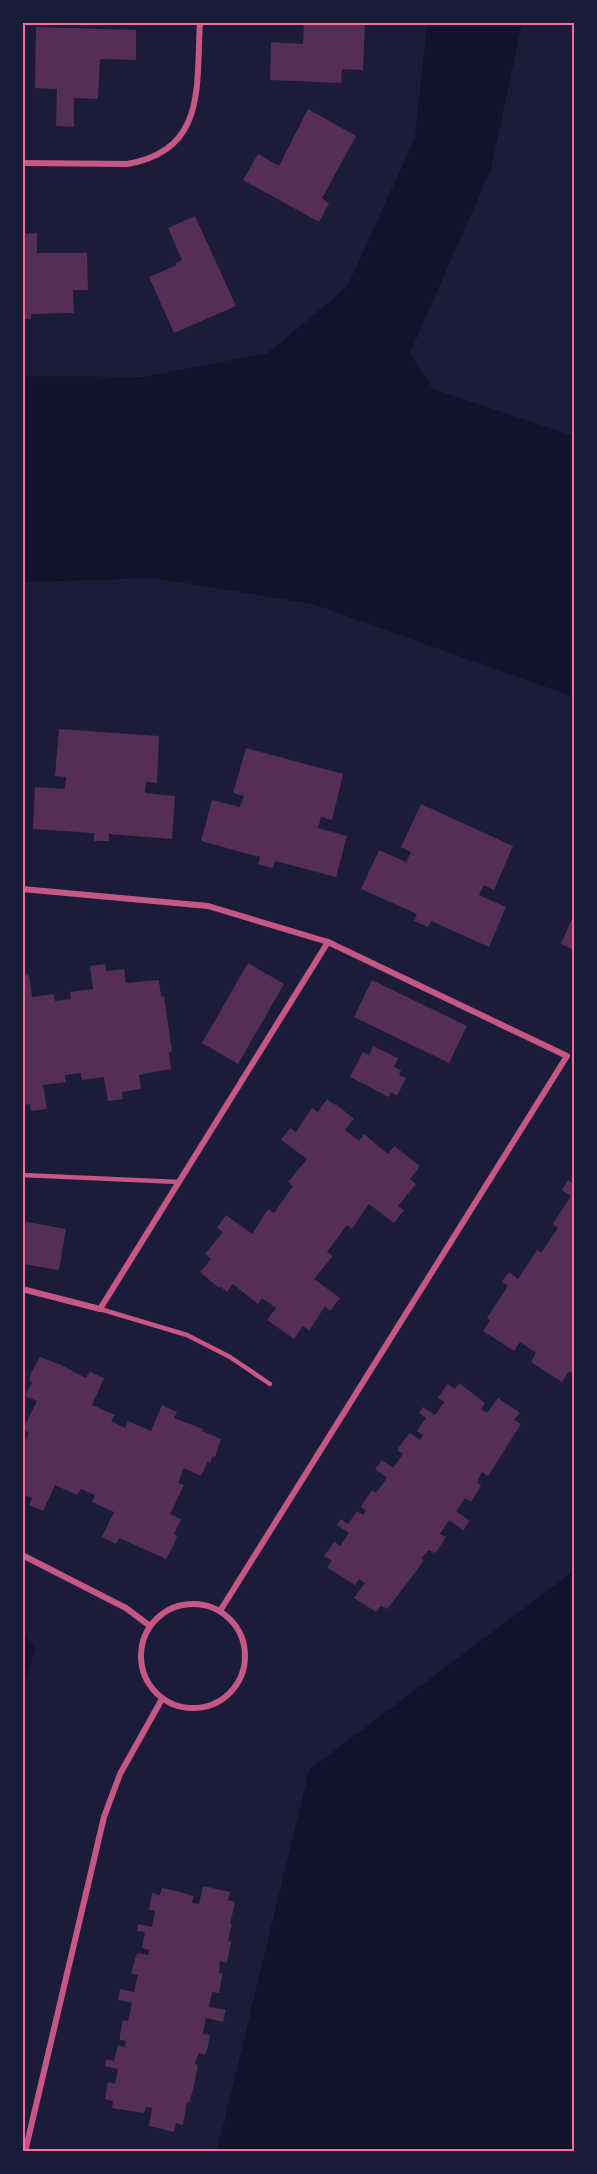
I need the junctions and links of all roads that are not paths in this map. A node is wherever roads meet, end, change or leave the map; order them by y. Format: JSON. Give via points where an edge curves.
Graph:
{"nodes":[{"id":1,"x":200,"y":22,"type":"edge"},
{"id":2,"x":22,"y":163,"type":"edge"},
{"id":3,"x":22,"y":889,"type":"edge"},
{"id":4,"x":328,"y":942,"type":"junction"},
{"id":5,"x":22,"y":1174,"type":"edge"},
{"id":6,"x":179,"y":1182,"type":"junction"},
{"id":7,"x":22,"y":1289,"type":"edge"},
{"id":8,"x":100,"y":1309,"type":"junction"},
{"id":9,"x":270,"y":1384,"type":"dead end"},
{"id":10,"x":22,"y":1555,"type":"edge"},
{"id":11,"x":220,"y":1611,"type":"junction"},
{"id":12,"x":150,"y":1626,"type":"junction"},
{"id":13,"x":162,"y":1699,"type":"junction"},
{"id":14,"x":25,"y":2151,"type":"edge"}],
"edges":[{"from":1,"to":2,"type":"street","via":[[193,110],[170,148],[127,164]]},
{"from":3,"to":4,"type":"street","via":[[208,906]]},
{"from":4,"to":6,"type":"street"},
{"from":4,"to":11,"type":"street","via":[[567,1056]]},
{"from":5,"to":6,"type":"lane"},
{"from":6,"to":8,"type":"street"},
{"from":7,"to":8,"type":"street"},
{"from":8,"to":9,"type":"lane","via":[[187,1335]]},
{"from":10,"to":12,"type":"street","via":[[126,1608]]},
{"from":11,"to":12,"type":"street","via":[[200,1604],[183,1604],[167,1610]]},
{"from":11,"to":13,"type":"street","via":[[240,1634],[245,1651],[244,1669],[237,1685],[225,1699],[209,1707],[191,1709]]},
{"from":12,"to":13,"type":"street","via":[[140,1651],[141,1668],[148,1684]]},
{"from":13,"to":14,"type":"street","via":[[120,1774],[104,1817]]}]}
